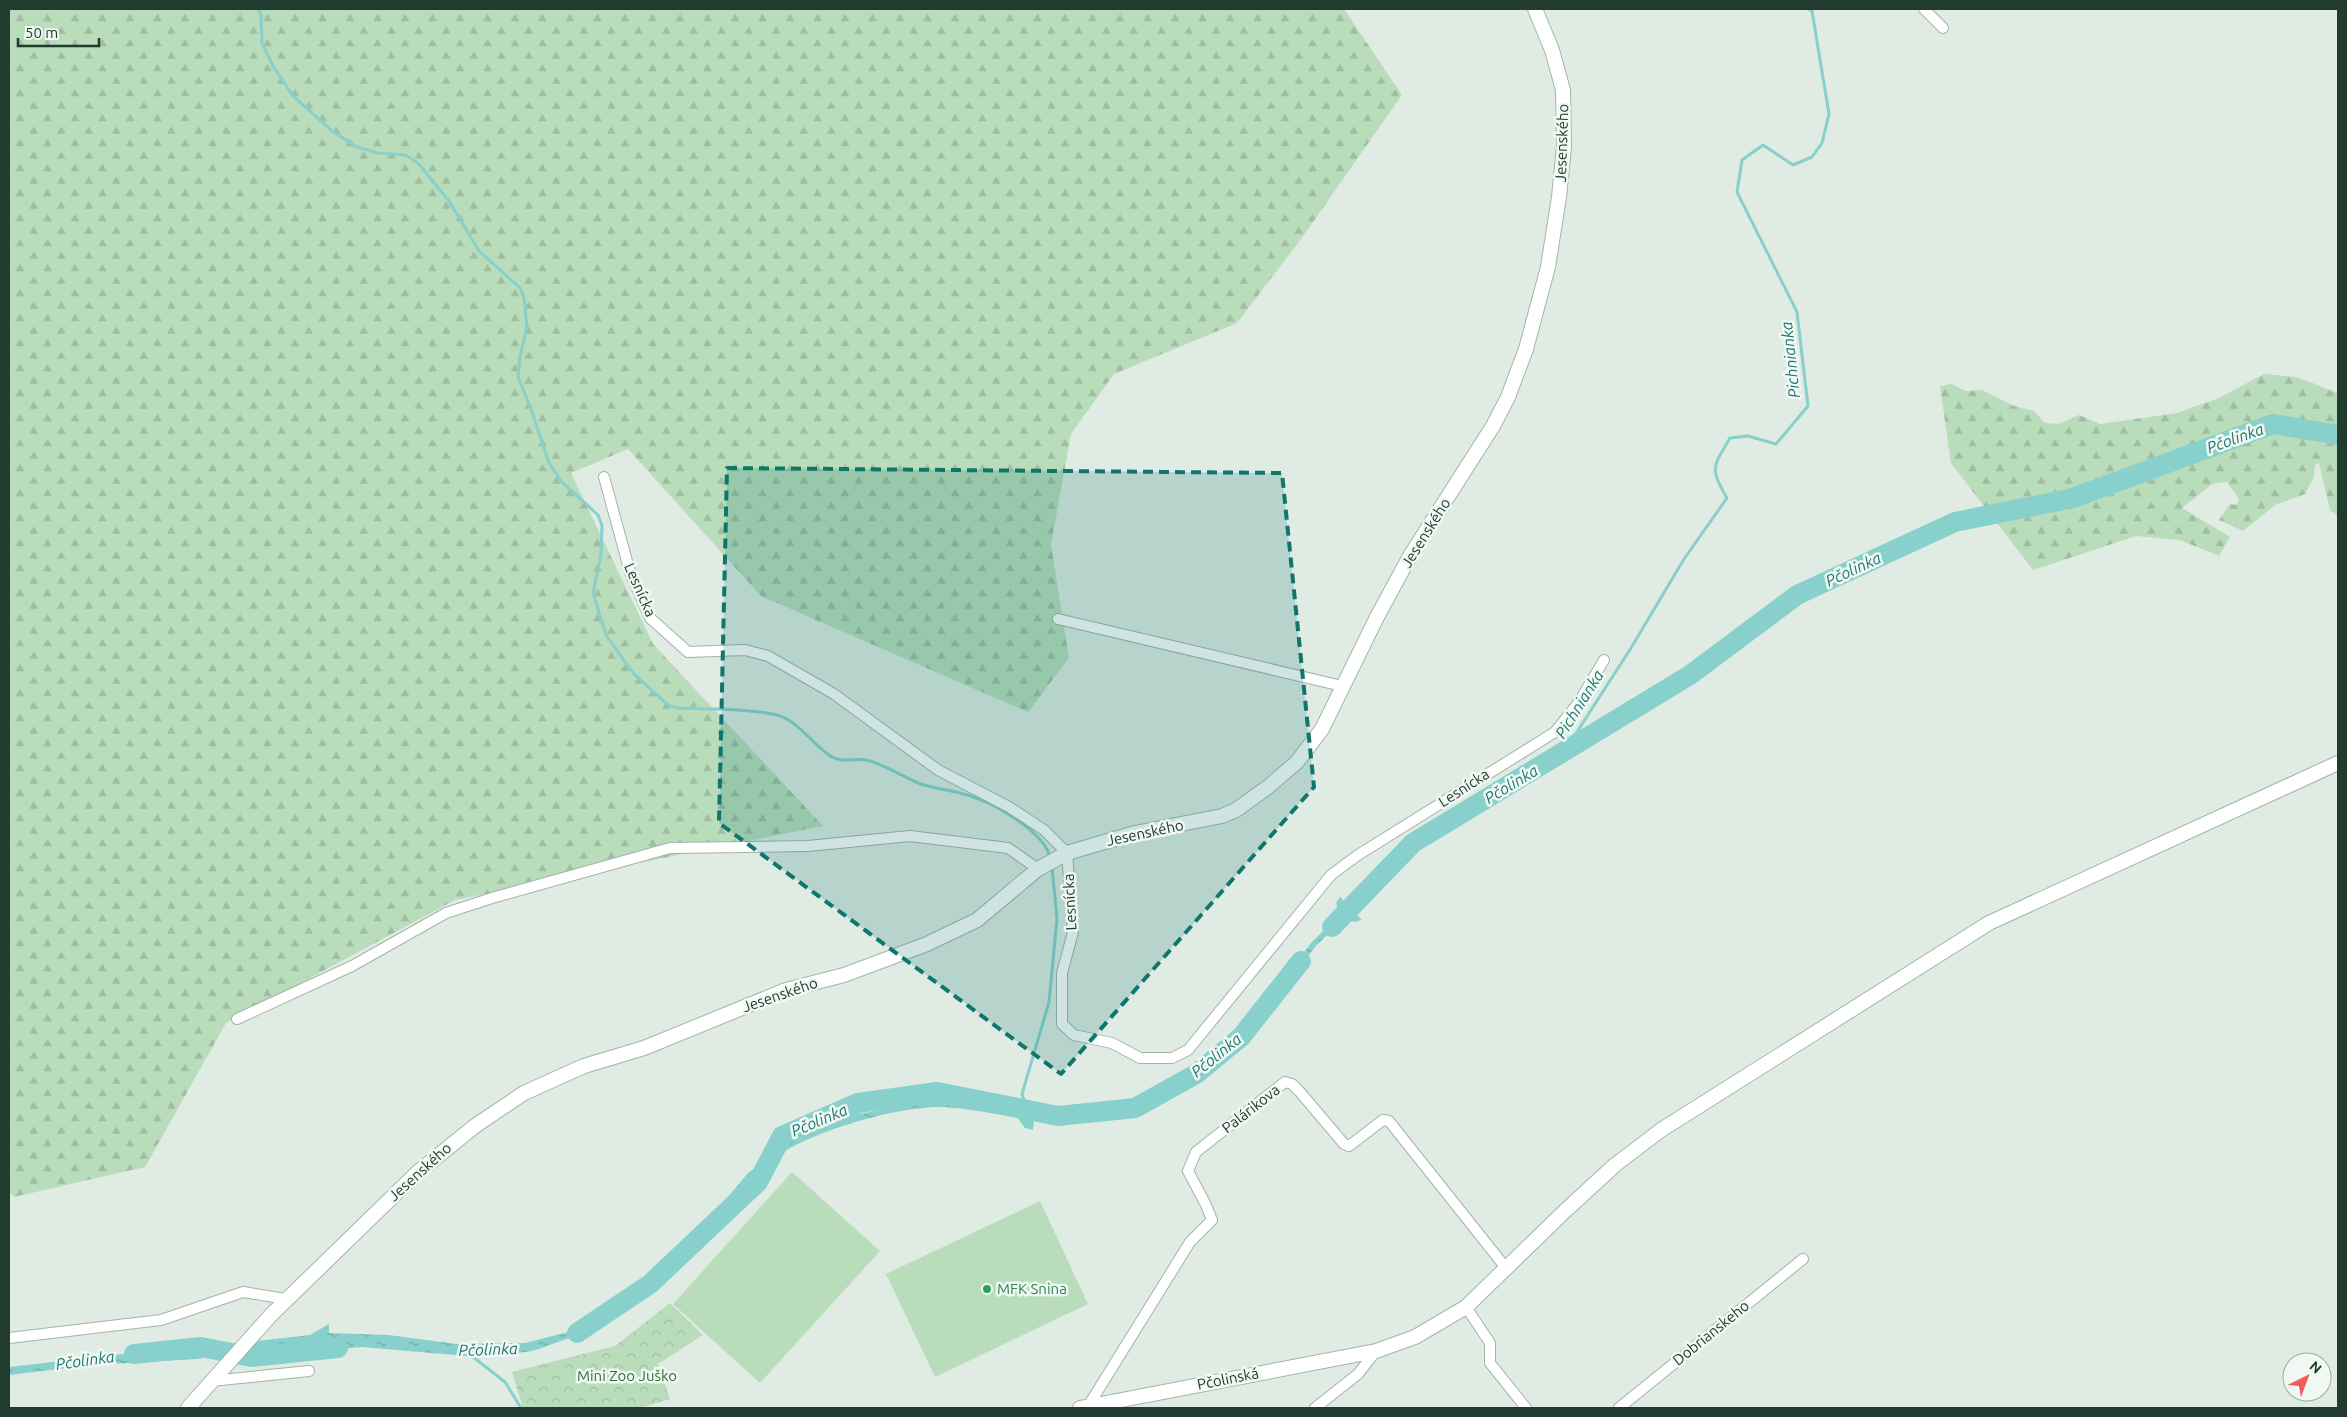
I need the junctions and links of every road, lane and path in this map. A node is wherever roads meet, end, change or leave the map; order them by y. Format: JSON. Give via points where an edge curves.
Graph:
{"nodes":[{"id":1,"x":1535,"y":9,"type":"edge"},
{"id":2,"x":1924,"y":9,"type":"edge"},
{"id":3,"x":1943,"y":28,"type":"dead end"},
{"id":4,"x":604,"y":476,"type":"dead end"},
{"id":5,"x":1058,"y":619,"type":"dead end"},
{"id":6,"x":1604,"y":660,"type":"dead end"},
{"id":7,"x":1342,"y":686,"type":"junction"},
{"id":8,"x":2338,"y":763,"type":"edge"},
{"id":9,"x":1067,"y":853,"type":"junction"},
{"id":10,"x":1038,"y":869,"type":"junction"},
{"id":11,"x":237,"y":1019,"type":"dead end"},
{"id":12,"x":1804,"y":1258,"type":"dead end"},
{"id":13,"x":1506,"y":1268,"type":"junction"},
{"id":14,"x":286,"y":1299,"type":"junction"},
{"id":15,"x":1466,"y":1307,"type":"junction"},
{"id":16,"x":9,"y":1338,"type":"edge"},
{"id":17,"x":1376,"y":1351,"type":"junction"},
{"id":18,"x":309,"y":1371,"type":"dead end"},
{"id":19,"x":211,"y":1381,"type":"junction"},
{"id":20,"x":188,"y":1408,"type":"edge"},
{"id":21,"x":1086,"y":1408,"type":"edge"},
{"id":22,"x":1315,"y":1408,"type":"edge"},
{"id":23,"x":1526,"y":1408,"type":"edge"},
{"id":24,"x":1619,"y":1408,"type":"edge"}],
"edges":[{"from":1,"to":7,"type":"street","name":"Jesenského","via":[[1552,50],[1563,90],[1564,146],[1548,267],[1526,349],[1493,426],[1410,556]]},
{"from":2,"to":3,"type":"street"},
{"from":4,"to":9,"type":"street","name":"Lesnícka","via":[[630,572],[650,618],[688,652],[745,650],[775,660],[834,694],[938,770],[1009,807],[1044,830]]},
{"from":5,"to":7,"type":"street"},
{"from":6,"to":9,"type":"street","name":"Lesnícka","via":[[1578,702],[1554,732],[1331,874],[1188,1050],[1172,1058],[1140,1058],[1112,1043],[1074,1035],[1062,1024],[1062,973],[1073,932]]},
{"from":7,"to":9,"type":"street","name":"Jesenského","via":[[1322,729],[1297,762],[1236,810],[1189,824],[1135,833]]},
{"from":8,"to":13,"type":"street","name":"Pčolinská","via":[[1989,923],[1660,1130],[1615,1165]]},
{"from":9,"to":10,"type":"street","name":"Jesenského"},
{"from":10,"to":11,"type":"street","via":[[1008,848],[910,836],[808,846],[670,848],[446,913],[352,966]]},
{"from":10,"to":14,"type":"street","name":"Jesenského","via":[[977,920],[927,944],[844,975],[786,990],[644,1048],[584,1066],[524,1093],[475,1126],[418,1172]]},
{"from":12,"to":24,"type":"street","name":"Dobrianskeho"},
{"from":13,"to":15,"type":"street","name":"Pčolinská"},
{"from":13,"to":21,"type":"street","name":"Palárikova","via":[[1389,1121],[1376,1124],[1349,1146],[1300,1092],[1285,1082],[1196,1152],[1188,1171],[1212,1220],[1190,1242]]},
{"from":14,"to":16,"type":"street","via":[[243,1292],[161,1320]]},
{"from":14,"to":19,"type":"street","name":"Jesenského"},
{"from":15,"to":17,"type":"street","name":"Pčolinská","via":[[1415,1337]]},
{"from":15,"to":23,"type":"street","via":[[1490,1343],[1490,1362]]},
{"from":17,"to":21,"type":"street","name":"Pčolinská"},
{"from":17,"to":22,"type":"street","via":[[1358,1374]]},
{"from":18,"to":19,"type":"street"},
{"from":19,"to":20,"type":"street","name":"Jesenského"}]}
